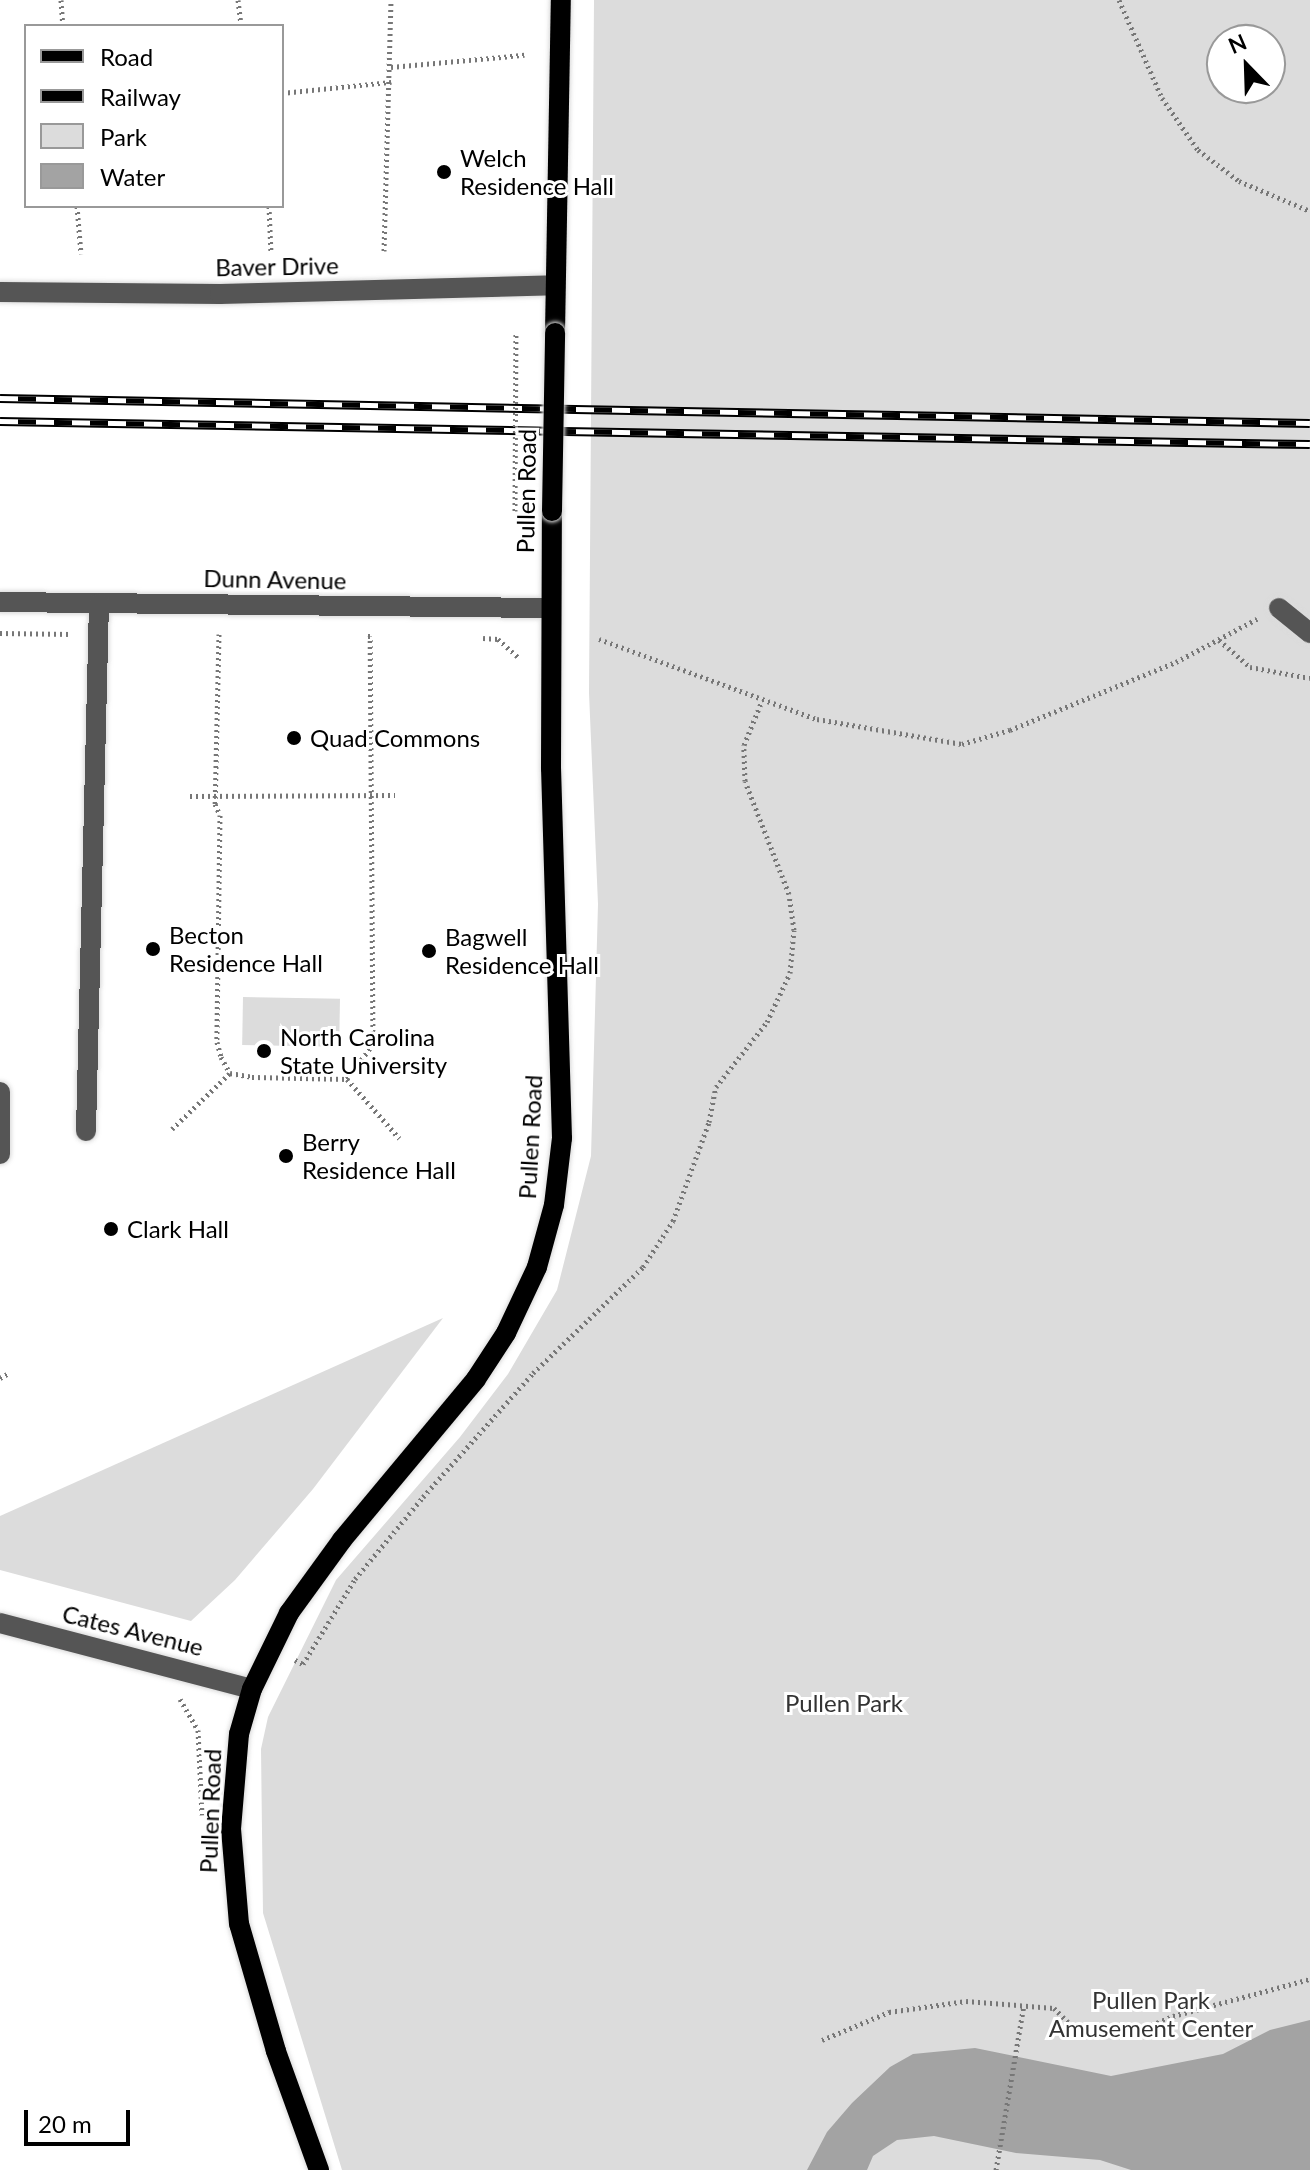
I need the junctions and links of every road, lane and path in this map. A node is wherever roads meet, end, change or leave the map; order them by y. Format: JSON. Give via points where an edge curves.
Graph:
{"nodes":[{"id":1,"x":61,"y":0,"type":"edge"},
{"id":2,"x":238,"y":0,"type":"edge"},
{"id":3,"x":391,"y":0,"type":"edge"},
{"id":4,"x":561,"y":0,"type":"edge"},
{"id":5,"x":1119,"y":0,"type":"edge"},
{"id":6,"x":63,"y":24,"type":"edge"},
{"id":7,"x":241,"y":24,"type":"edge"},
{"id":8,"x":524,"y":55,"type":"dead end"},
{"id":9,"x":391,"y":67,"type":"junction"},
{"id":10,"x":391,"y":82,"type":"junction"},
{"id":11,"x":284,"y":93,"type":"edge"},
{"id":12,"x":77,"y":208,"type":"edge"},
{"id":13,"x":269,"y":208,"type":"edge"},
{"id":14,"x":1310,"y":211,"type":"edge"},
{"id":15,"x":384,"y":251,"type":"dead end"},
{"id":16,"x":271,"y":253,"type":"dead end"},
{"id":17,"x":81,"y":254,"type":"dead end"},
{"id":18,"x":555,"y":285,"type":"junction"},
{"id":19,"x":0,"y":292,"type":"edge"},
{"id":20,"x":516,"y":332,"type":"dead end"},
{"id":21,"x":515,"y":511,"type":"dead end"},
{"id":22,"x":0,"y":602,"type":"edge"},
{"id":23,"x":99,"y":603,"type":"junction"},
{"id":24,"x":550,"y":608,"type":"junction"},
{"id":25,"x":1279,"y":608,"type":"joint"},
{"id":26,"x":1310,"y":633,"type":"edge"},
{"id":27,"x":234,"y":634,"type":"dead end"},
{"id":28,"x":355,"y":636,"type":"dead end"},
{"id":29,"x":370,"y":636,"type":"junction"},
{"id":30,"x":386,"y":636,"type":"dead end"},
{"id":31,"x":466,"y":638,"type":"dead end"},
{"id":32,"x":599,"y":639,"type":"dead end"},
{"id":33,"x":1219,"y":640,"type":"junction"},
{"id":34,"x":519,"y":658,"type":"dead end"},
{"id":35,"x":1310,"y":678,"type":"edge"},
{"id":36,"x":762,"y":701,"type":"junction"},
{"id":37,"x":216,"y":795,"type":"junction"},
{"id":38,"x":371,"y":795,"type":"junction"},
{"id":39,"x":395,"y":795,"type":"dead end"},
{"id":40,"x":190,"y":796,"type":"dead end"},
{"id":41,"x":230,"y":1073,"type":"junction"},
{"id":42,"x":347,"y":1079,"type":"junction"},
{"id":43,"x":0,"y":1092,"type":"edge"},
{"id":44,"x":172,"y":1129,"type":"dead end"},
{"id":45,"x":86,"y":1131,"type":"dead end"},
{"id":46,"x":399,"y":1138,"type":"dead end"},
{"id":47,"x":0,"y":1154,"type":"edge"},
{"id":48,"x":9,"y":1373,"type":"dead end"},
{"id":49,"x":0,"y":1378,"type":"edge"},
{"id":50,"x":0,"y":1623,"type":"edge"},
{"id":51,"x":290,"y":1659,"type":"dead end"},
{"id":52,"x":252,"y":1689,"type":"junction"},
{"id":53,"x":1310,"y":1979,"type":"edge"},
{"id":54,"x":1024,"y":2005,"type":"junction"},
{"id":55,"x":822,"y":2040,"type":"dead end"},
{"id":56,"x":319,"y":2170,"type":"edge"},
{"id":57,"x":996,"y":2170,"type":"edge"}],
"edges":[{"from":1,"to":6,"type":"path"},
{"from":2,"to":7,"type":"path"},
{"from":3,"to":9,"type":"path"},
{"from":4,"to":18,"type":"main road","name":"Pullen Road"},
{"from":5,"to":14,"type":"path","via":[[1162,98],[1198,150],[1239,181]]},
{"from":8,"to":9,"type":"path"},
{"from":9,"to":10,"type":"path"},
{"from":10,"to":11,"type":"path"},
{"from":10,"to":15,"type":"path"},
{"from":12,"to":17,"type":"path"},
{"from":13,"to":16,"type":"path"},
{"from":18,"to":19,"type":"street","name":"Baver Drive","via":[[236,294]]},
{"from":18,"to":24,"type":"main road","name":"Pullen Road","bridge":true},
{"from":20,"to":21,"type":"path","bridge":true},
{"from":22,"to":23,"type":"street","name":"Dunn Avenue"},
{"from":23,"to":24,"type":"street","name":"Dunn Avenue"},
{"from":23,"to":45,"type":"street"},
{"from":24,"to":52,"type":"main road","name":"Pullen Road","via":[[562,1138],[554,1205],[537,1267],[506,1333],[476,1379],[342,1540],[289,1613]]},
{"from":25,"to":26,"type":"street"},
{"from":25,"to":33,"type":"path"},
{"from":27,"to":37,"type":"path","via":[[219,634]]},
{"from":28,"to":29,"type":"path"},
{"from":29,"to":30,"type":"path"},
{"from":29,"to":38,"type":"path"},
{"from":31,"to":34,"type":"path","via":[[498,639]]},
{"from":32,"to":36,"type":"path"},
{"from":33,"to":35,"type":"path","via":[[1250,667]]},
{"from":33,"to":36,"type":"path","via":[[1010,730],[962,744],[817,719]]},
{"from":36,"to":51,"type":"path","via":[[744,745],[745,781],[789,894],[794,930],[790,973],[767,1022],[716,1087],[709,1122],[673,1221],[643,1267],[533,1373],[423,1497],[355,1579],[303,1664]]},
{"from":37,"to":38,"type":"path"},
{"from":37,"to":40,"type":"path"},
{"from":37,"to":41,"type":"path","via":[[217,1042]]},
{"from":38,"to":39,"type":"path"},
{"from":38,"to":42,"type":"path","via":[[373,1044]]},
{"from":41,"to":42,"type":"path"},
{"from":41,"to":44,"type":"path"},
{"from":42,"to":46,"type":"path"},
{"from":43,"to":47,"type":"street"},
{"from":48,"to":49,"type":"path"},
{"from":50,"to":52,"type":"street","name":"Cates Avenue"},
{"from":52,"to":56,"type":"main road","name":"Pullen Road","via":[[239,1734],[233,1787],[232,1875],[239,1924],[276,2051]]},
{"from":53,"to":54,"type":"path","via":[[1187,2011],[1135,2032],[1100,2034],[1070,2024],[1054,2008]]},
{"from":54,"to":55,"type":"path","via":[[966,2001],[889,2012]]},
{"from":54,"to":57,"type":"path"}]}
